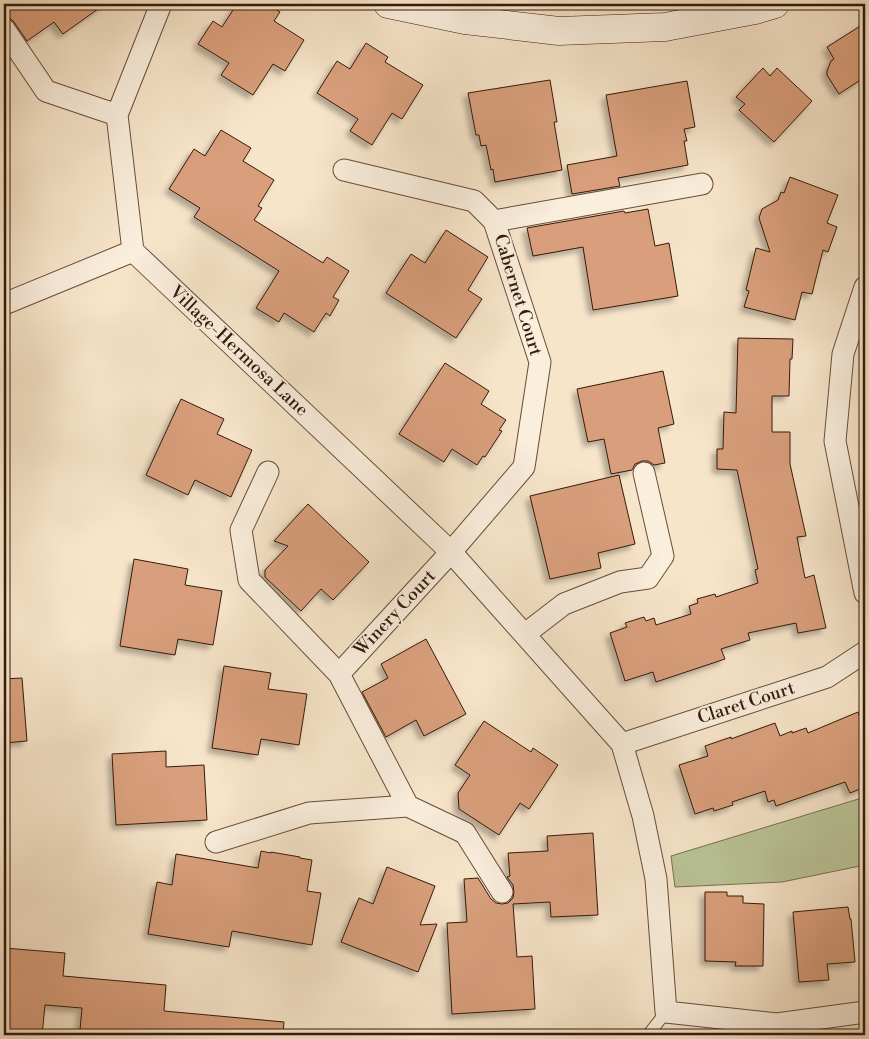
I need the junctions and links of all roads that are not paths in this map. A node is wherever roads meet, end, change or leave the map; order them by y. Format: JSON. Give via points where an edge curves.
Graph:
{"nodes":[{"id":1,"x":161,"y":4,"type":"edge"},
{"id":2,"x":388,"y":4,"type":"edge"},
{"id":3,"x":775,"y":4,"type":"edge"},
{"id":4,"x":4,"y":29,"type":"edge"},
{"id":5,"x":117,"y":115,"type":"junction"},
{"id":6,"x":344,"y":170,"type":"dead end"},
{"id":7,"x":702,"y":184,"type":"dead end"},
{"id":8,"x":494,"y":221,"type":"junction"},
{"id":9,"x":133,"y":251,"type":"junction"},
{"id":10,"x":865,"y":287,"type":"edge"},
{"id":11,"x":4,"y":304,"type":"edge"},
{"id":12,"x":268,"y":472,"type":"dead end"},
{"id":13,"x":644,"y":473,"type":"dead end"},
{"id":14,"x":451,"y":552,"type":"junction"},
{"id":15,"x":865,"y":593,"type":"edge"},
{"id":16,"x":524,"y":634,"type":"junction"},
{"id":17,"x":865,"y":652,"type":"edge"},
{"id":18,"x":339,"y":674,"type":"junction"},
{"id":19,"x":622,"y":744,"type":"junction"},
{"id":20,"x":408,"y":806,"type":"junction"},
{"id":21,"x":216,"y":842,"type":"dead end"},
{"id":22,"x":502,"y":892,"type":"dead end"},
{"id":23,"x":666,"y":1012,"type":"junction"},
{"id":24,"x":865,"y":1012,"type":"edge"},
{"id":25,"x":648,"y":1035,"type":"edge"}],
"edges":[{"from":1,"to":5,"type":"street"},
{"from":2,"to":3,"type":"street","via":[[465,20],[559,31],[665,27]]},
{"from":4,"to":5,"type":"street","via":[[46,91]]},
{"from":5,"to":9,"type":"street"},
{"from":6,"to":8,"type":"street","name":"Cabernet Court","via":[[474,201]]},
{"from":7,"to":8,"type":"street","name":"Cabernet Court"},
{"from":8,"to":14,"type":"street","name":"Cabernet Court","via":[[540,362],[524,467]]},
{"from":9,"to":11,"type":"street"},
{"from":9,"to":14,"type":"street","name":"Village-Hermosa Lane"},
{"from":10,"to":15,"type":"street","via":[[843,354],[835,440]]},
{"from":12,"to":18,"type":"street","via":[[241,530],[249,580]]},
{"from":13,"to":16,"type":"street","via":[[663,556],[648,578],[620,582],[564,604]]},
{"from":14,"to":16,"type":"street","name":"Village-Hermosa Lane"},
{"from":14,"to":18,"type":"street","name":"Winery Court"},
{"from":16,"to":19,"type":"street","name":"Village-Hermosa Lane"},
{"from":17,"to":19,"type":"street","name":"Claret Court","via":[[827,677]]},
{"from":18,"to":20,"type":"street"},
{"from":19,"to":23,"type":"street","name":"Village-Hermosa Lane","via":[[643,816],[656,879]]},
{"from":20,"to":21,"type":"street","via":[[309,813]]},
{"from":20,"to":22,"type":"street","via":[[465,833]]},
{"from":23,"to":24,"type":"street","via":[[777,1024]]},
{"from":23,"to":25,"type":"lane"}]}
